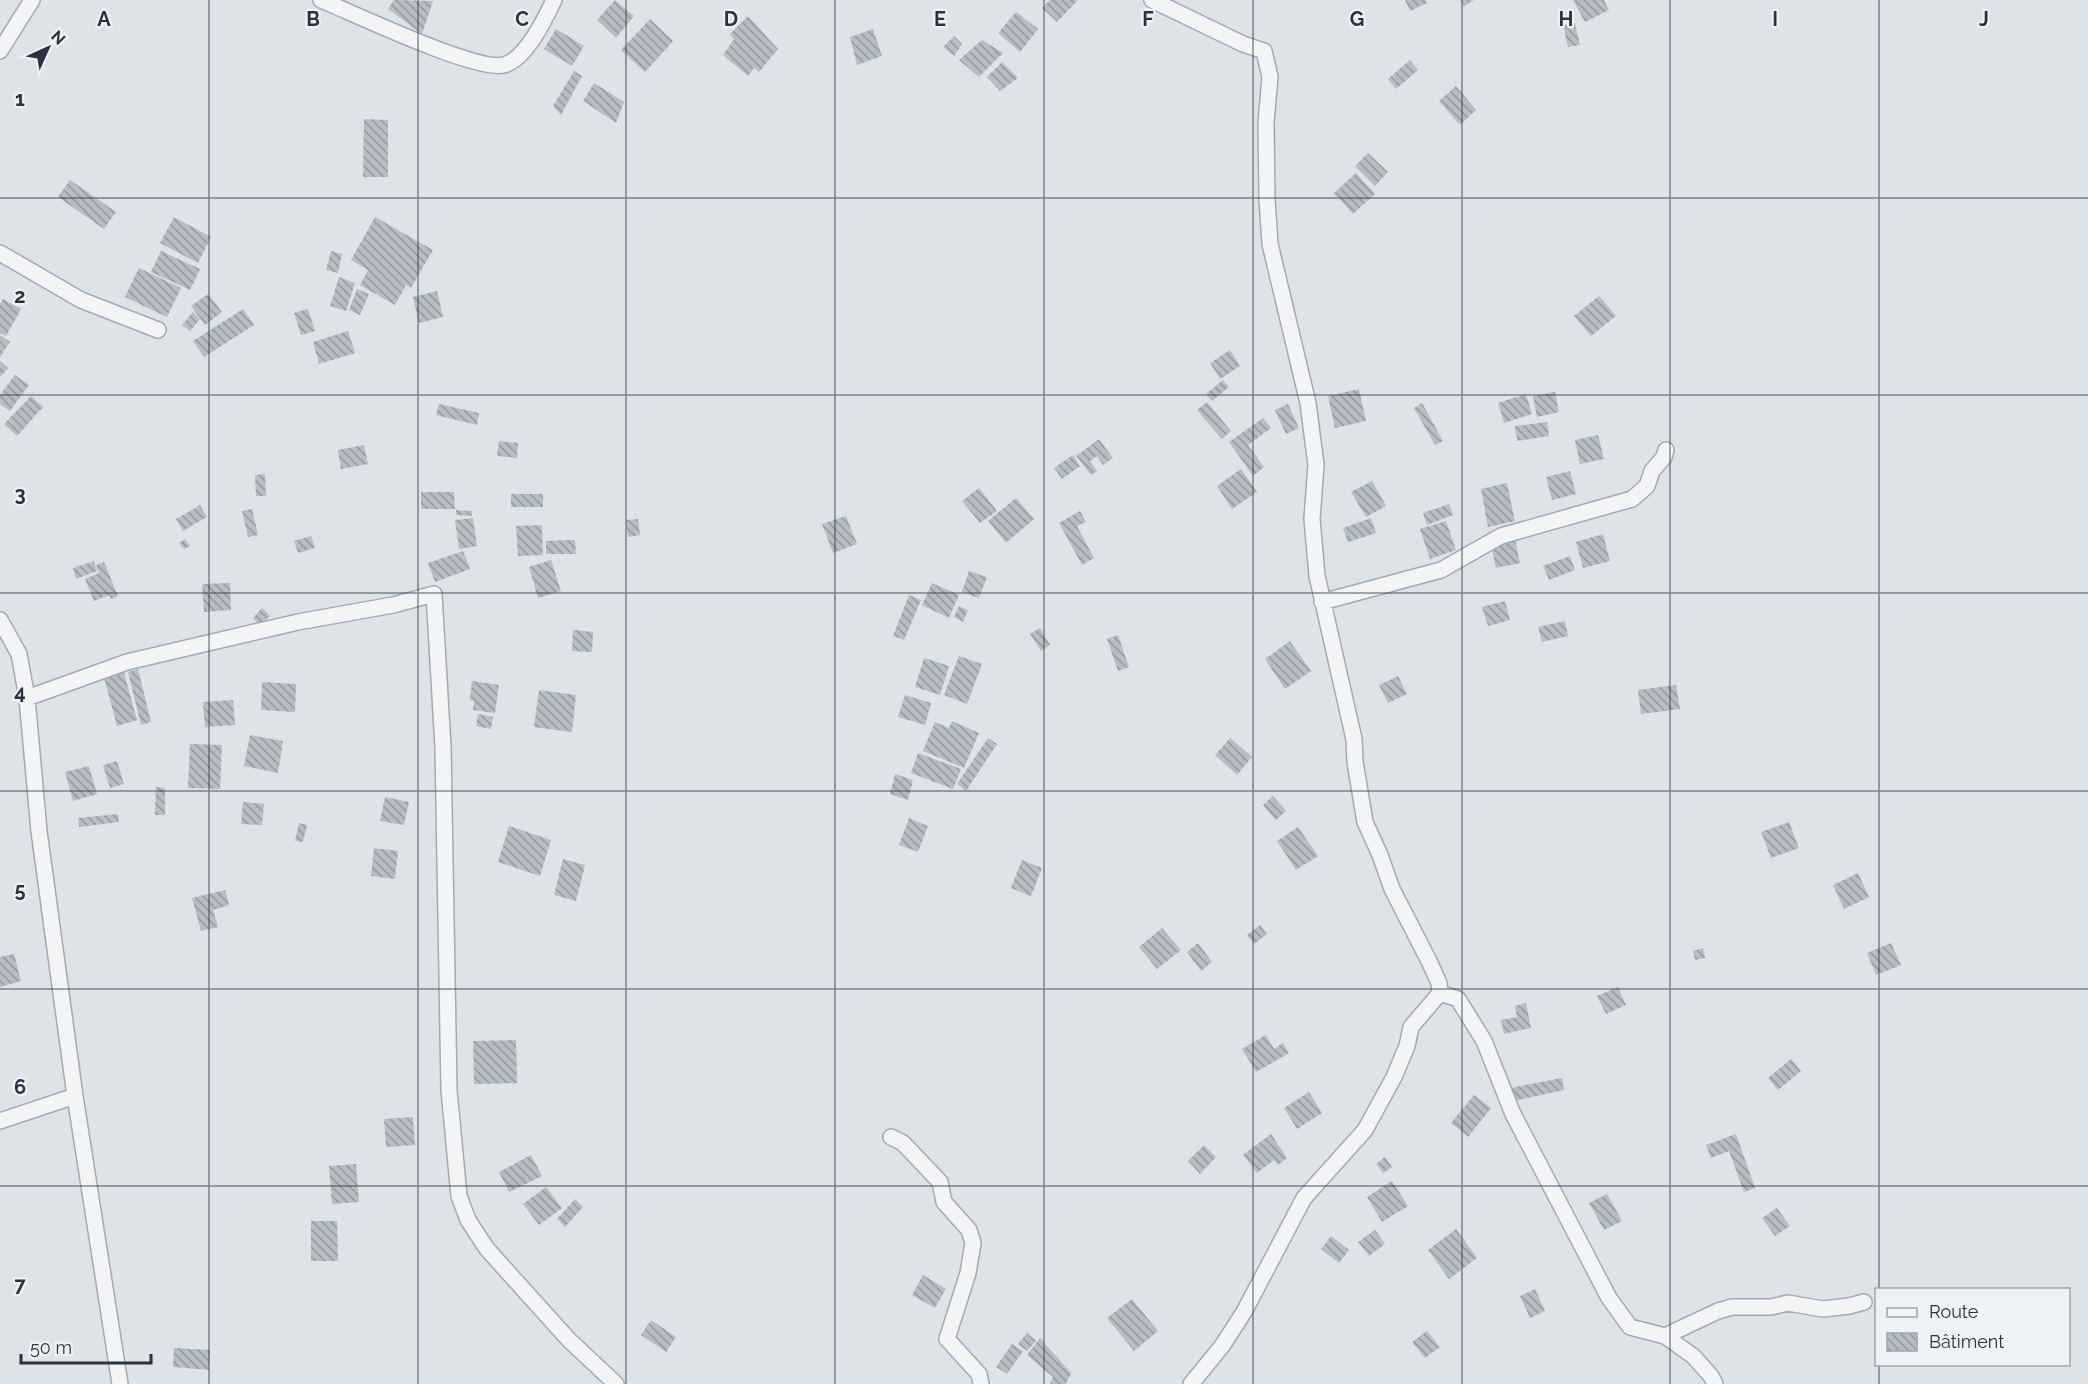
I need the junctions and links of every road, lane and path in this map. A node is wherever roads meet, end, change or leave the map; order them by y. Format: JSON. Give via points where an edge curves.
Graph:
{"nodes":[{"id":1,"x":32,"y":0,"type":"edge"},
{"id":2,"x":321,"y":0,"type":"edge"},
{"id":3,"x":554,"y":0,"type":"edge"},
{"id":4,"x":1152,"y":0,"type":"edge"},
{"id":5,"x":0,"y":51,"type":"edge"},
{"id":6,"x":0,"y":253,"type":"edge"},
{"id":7,"x":158,"y":330,"type":"dead end"},
{"id":8,"x":1666,"y":450,"type":"dead end"},
{"id":9,"x":1322,"y":602,"type":"junction"},
{"id":10,"x":0,"y":620,"type":"edge"},
{"id":11,"x":27,"y":698,"type":"junction"},
{"id":12,"x":1440,"y":993,"type":"junction"},
{"id":13,"x":75,"y":1096,"type":"junction"},
{"id":14,"x":0,"y":1121,"type":"edge"},
{"id":15,"x":891,"y":1137,"type":"dead end"},
{"id":16,"x":1864,"y":1302,"type":"dead end"},
{"id":17,"x":1665,"y":1336,"type":"junction"},
{"id":18,"x":118,"y":1382,"type":"edge"},
{"id":19,"x":616,"y":1384,"type":"edge"},
{"id":20,"x":981,"y":1384,"type":"edge"},
{"id":21,"x":1191,"y":1384,"type":"edge"},
{"id":22,"x":1715,"y":1384,"type":"edge"}],
"edges":[{"from":1,"to":5,"type":"street"},
{"from":2,"to":3,"type":"street","via":[[438,49],[502,65],[533,39]]},
{"from":4,"to":9,"type":"street","via":[[1264,51],[1270,77],[1266,122],[1270,244],[1314,440],[1312,519]]},
{"from":6,"to":7,"type":"street","via":[[81,300]]},
{"from":8,"to":9,"type":"street","via":[[1647,486],[1632,500],[1501,536],[1441,570]]},
{"from":9,"to":12,"type":"street","via":[[1353,739],[1365,822],[1392,890],[1439,983]]},
{"from":10,"to":11,"type":"street","via":[[19,654]]},
{"from":11,"to":13,"type":"street","via":[[39,831]]},
{"from":11,"to":19,"type":"street","via":[[127,662],[434,594],[443,747],[449,1090],[459,1196],[468,1220],[487,1250],[569,1340]]},
{"from":12,"to":17,"type":"street","via":[[1458,999],[1484,1041],[1512,1114],[1609,1298],[1630,1326]]},
{"from":12,"to":21,"type":"street","via":[[1411,1027],[1394,1077],[1365,1130],[1304,1198],[1244,1312]]},
{"from":13,"to":14,"type":"street"},
{"from":13,"to":18,"type":"street"},
{"from":15,"to":20,"type":"street","via":[[903,1143],[940,1182],[944,1202],[969,1230],[973,1243],[968,1273],[947,1338],[979,1374]]},
{"from":16,"to":17,"type":"street","via":[[1823,1309],[1788,1303],[1732,1307]]},
{"from":17,"to":22,"type":"street","via":[[1693,1356]]}]}
